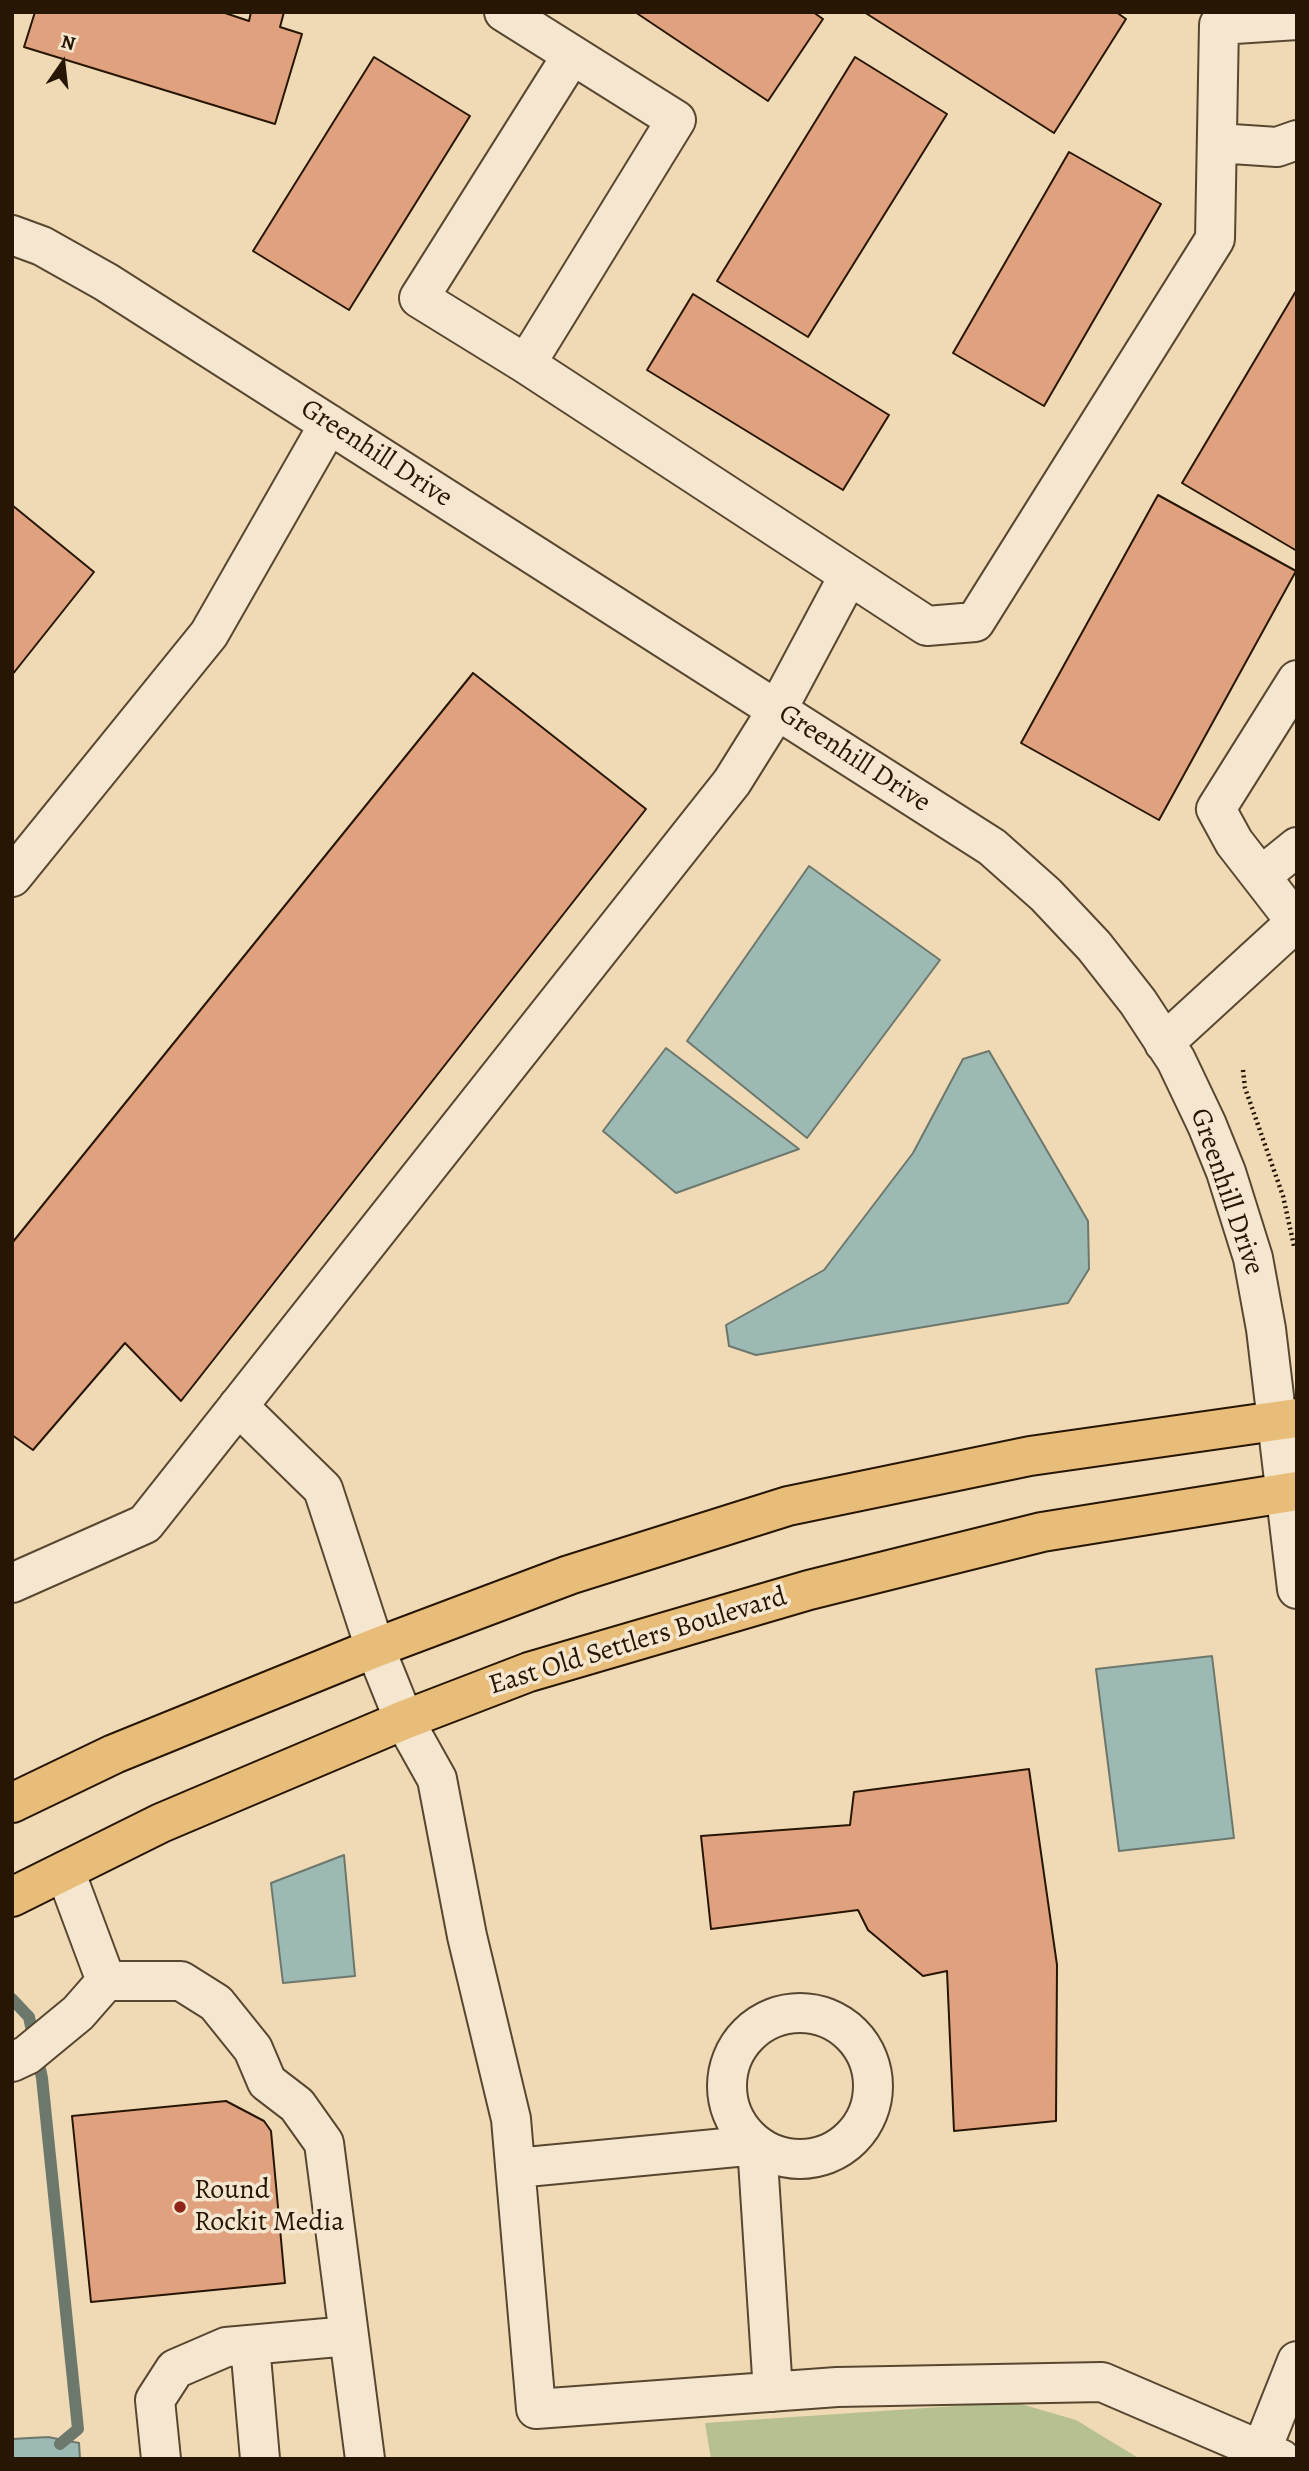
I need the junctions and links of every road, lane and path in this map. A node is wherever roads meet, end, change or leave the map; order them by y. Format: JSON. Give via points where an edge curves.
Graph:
{"nodes":[{"id":1,"x":503,"y":12,"type":"edge"},
{"id":2,"x":1297,"y":20,"type":"edge"},
{"id":3,"x":572,"y":55,"type":"junction"},
{"id":4,"x":1297,"y":141,"type":"edge"},
{"id":5,"x":1217,"y":143,"type":"junction"},
{"id":6,"x":12,"y":235,"type":"edge"},
{"id":7,"x":526,"y":364,"type":"junction"},
{"id":8,"x":330,"y":424,"type":"junction"},
{"id":9,"x":849,"y":575,"type":"junction"},
{"id":10,"x":1297,"y":680,"type":"edge"},
{"id":11,"x":777,"y":710,"type":"junction"},
{"id":12,"x":1297,"y":847,"type":"edge"},
{"id":13,"x":1261,"y":876,"type":"junction"},
{"id":14,"x":12,"y":877,"type":"edge"},
{"id":15,"x":1296,"y":922,"type":"edge"},
{"id":16,"x":1164,"y":1043,"type":"junction"},
{"id":17,"x":1243,"y":1070,"type":"dead end"},
{"id":18,"x":1297,"y":1257,"type":"edge"},
{"id":19,"x":237,"y":1406,"type":"junction"},
{"id":20,"x":1286,"y":1419,"type":"edge"},
{"id":21,"x":1290,"y":1492,"type":"edge"},
{"id":22,"x":12,"y":1583,"type":"edge"},
{"id":23,"x":1297,"y":1589,"type":"edge"},
{"id":24,"x":375,"y":1648,"type":"junction"},
{"id":25,"x":404,"y":1720,"type":"junction"},
{"id":26,"x":12,"y":1803,"type":"edge"},
{"id":27,"x":65,"y":1871,"type":"junction"},
{"id":28,"x":12,"y":1897,"type":"edge"},
{"id":29,"x":106,"y":1981,"type":"junction"},
{"id":30,"x":12,"y":2062,"type":"edge"},
{"id":31,"x":516,"y":2168,"type":"junction"},
{"id":32,"x":349,"y":2336,"type":"junction"},
{"id":33,"x":250,"y":2345,"type":"junction"},
{"id":34,"x":1297,"y":2361,"type":"edge"},
{"id":35,"x":773,"y":2392,"type":"junction"},
{"id":36,"x":1267,"y":2456,"type":"edge"},
{"id":37,"x":161,"y":2459,"type":"edge"},
{"id":38,"x":260,"y":2459,"type":"edge"},
{"id":39,"x":365,"y":2459,"type":"edge"}],
"edges":[{"from":1,"to":3,"type":"street"},
{"from":2,"to":5,"type":"street","via":[[1219,25]]},
{"from":3,"to":7,"type":"street","via":[[676,120]]},
{"from":3,"to":7,"type":"street","via":[[419,298]]},
{"from":4,"to":5,"type":"street","via":[[1277,147]]},
{"from":5,"to":9,"type":"street","via":[[1215,239],[975,622],[927,626]]},
{"from":6,"to":8,"type":"street","name":"Greenhill Drive","via":[[43,246],[106,282]]},
{"from":7,"to":9,"type":"street"},
{"from":8,"to":11,"type":"street","name":"Greenhill Drive"},
{"from":8,"to":14,"type":"street","via":[[209,635]]},
{"from":9,"to":11,"type":"street"},
{"from":10,"to":13,"type":"street","via":[[1216,809]]},
{"from":11,"to":16,"type":"street","name":"Greenhill Drive","via":[[992,847],[1094,946]]},
{"from":11,"to":19,"type":"street","via":[[732,782]]},
{"from":12,"to":13,"type":"street"},
{"from":13,"to":15,"type":"street"},
{"from":15,"to":16,"type":"street"},
{"from":16,"to":20,"type":"street","name":"Greenhill Drive","via":[[1207,1125],[1253,1258]]},
{"from":17,"to":18,"type":"path"},
{"from":19,"to":22,"type":"street","via":[[145,1524]]},
{"from":19,"to":24,"type":"street","via":[[323,1489]]},
{"from":20,"to":21,"type":"street","name":"Greenhill Drive"},
{"from":20,"to":24,"type":"main road","via":[[1030,1456],[788,1506],[569,1575]]},
{"from":21,"to":23,"type":"street","name":"Greenhill Drive"},
{"from":21,"to":25,"type":"main road","name":"East Old Settlers Boulevard","via":[[1042,1531],[809,1590],[529,1672]]},
{"from":24,"to":25,"type":"street"},
{"from":24,"to":26,"type":"main road","via":[[114,1754]]},
{"from":25,"to":27,"type":"main road","name":"East Old Settlers Boulevard","via":[[161,1824]]},
{"from":25,"to":31,"type":"street","via":[[437,1779],[467,1936],[511,2119]]},
{"from":27,"to":28,"type":"main road","name":"East Old Settlers Boulevard"},
{"from":27,"to":29,"type":"street"},
{"from":29,"to":30,"type":"street","via":[[78,2013]]},
{"from":29,"to":32,"type":"street","via":[[181,1981],[216,2004],[253,2049],[267,2082],[297,2105],[324,2143]]},
{"from":31,"to":35,"type":"street","via":[[536,2409]]},
{"from":31,"to":35,"type":"street","via":[[757,2145]]},
{"from":32,"to":33,"type":"street"},
{"from":32,"to":39,"type":"street"},
{"from":33,"to":37,"type":"street","via":[[226,2347],[175,2369],[155,2400]]},
{"from":33,"to":38,"type":"street"},
{"from":34,"to":36,"type":"street"},
{"from":35,"to":36,"type":"street","via":[[1102,2382]]}]}
